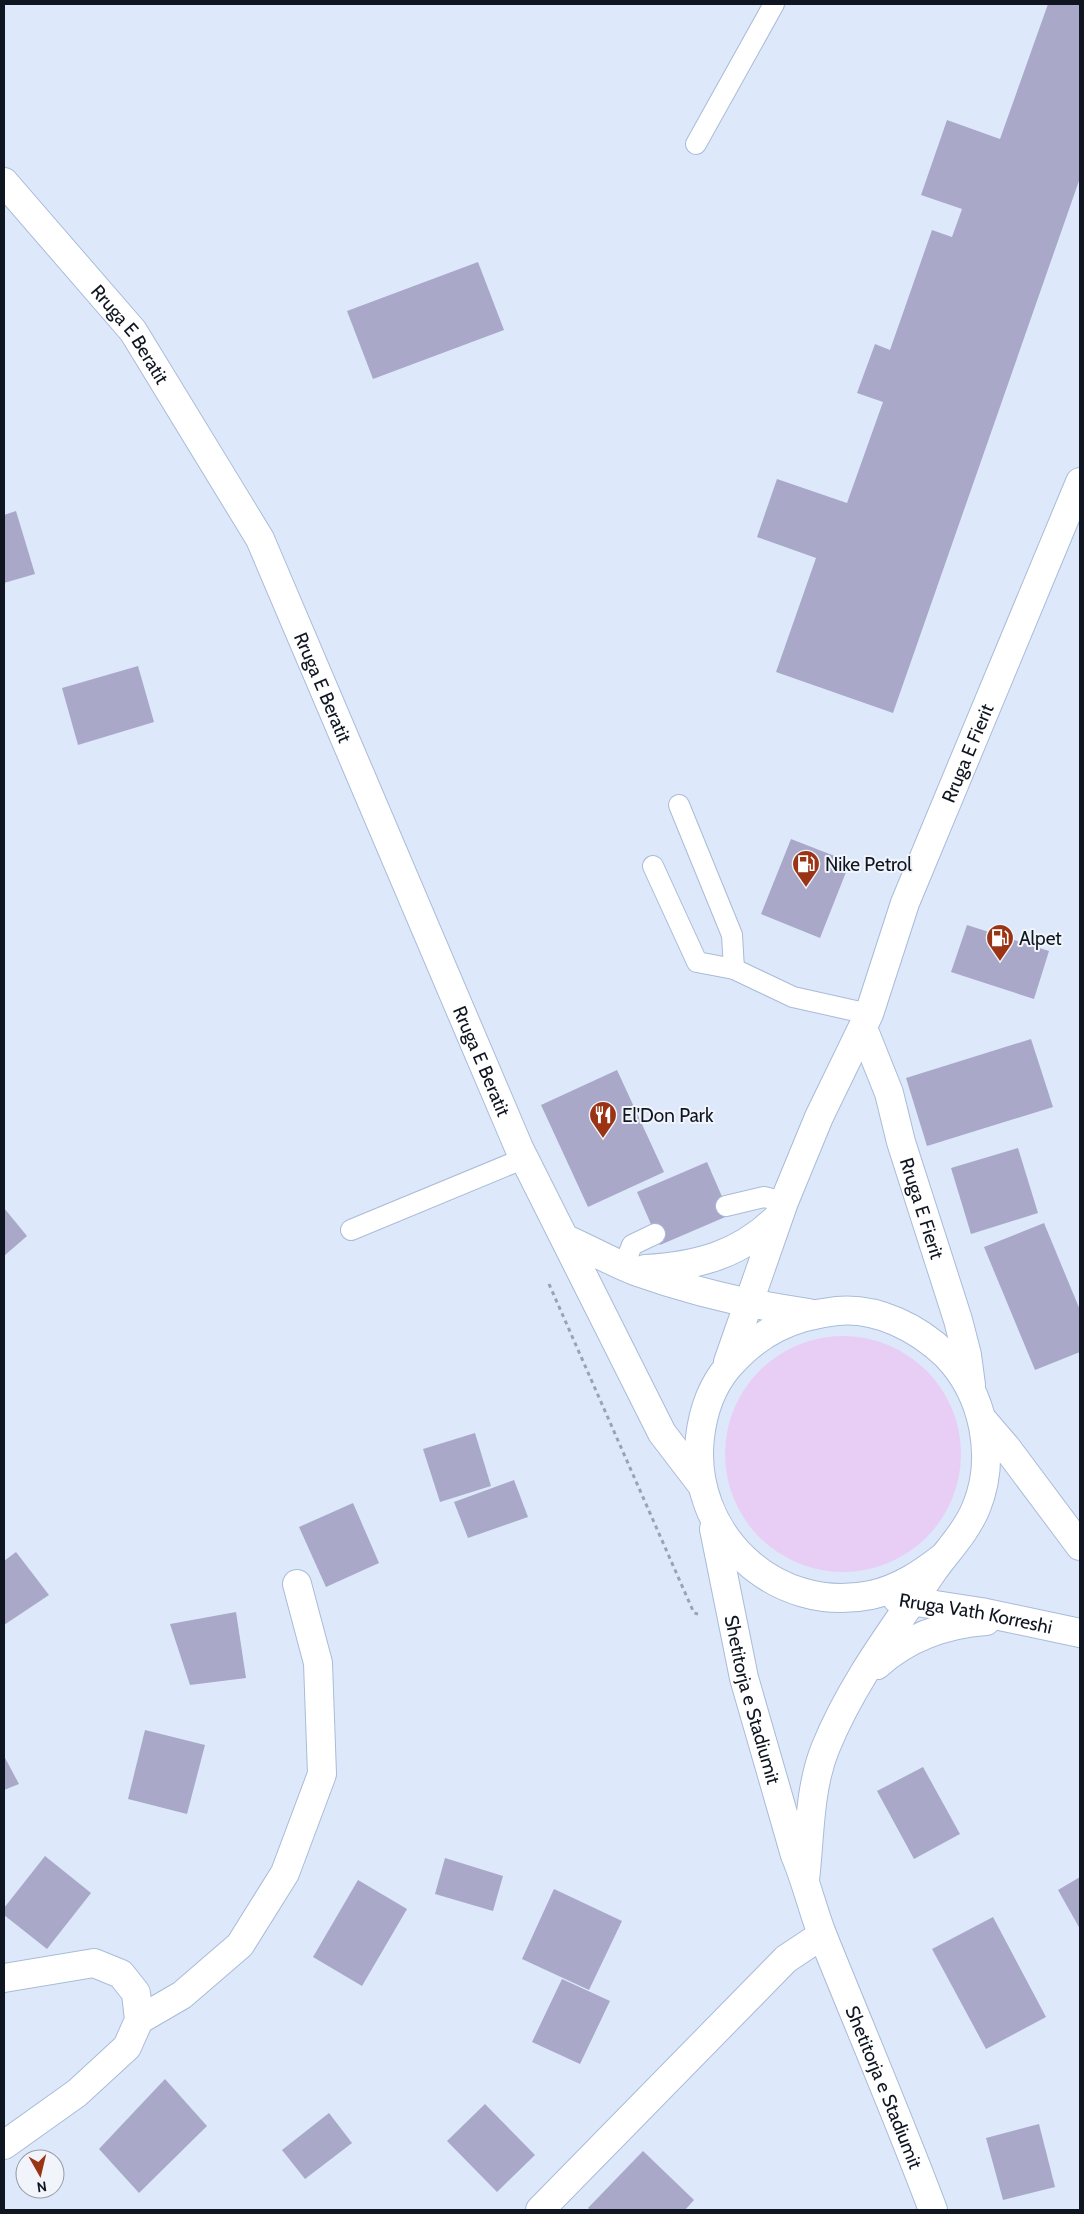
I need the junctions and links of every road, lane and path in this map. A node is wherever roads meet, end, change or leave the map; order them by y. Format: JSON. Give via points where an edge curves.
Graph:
{"nodes":[{"id":1,"x":774,"y":4,"type":"edge"},
{"id":2,"x":696,"y":144,"type":"dead end"},
{"id":3,"x":4,"y":182,"type":"edge"},
{"id":4,"x":1080,"y":482,"type":"edge"},
{"id":5,"x":679,"y":805,"type":"dead end"},
{"id":6,"x":652,"y":866,"type":"dead end"},
{"id":7,"x":734,"y":969,"type":"junction"},
{"id":8,"x":866,"y":1021,"type":"junction"},
{"id":9,"x":525,"y":1158,"type":"junction"},
{"id":10,"x":726,"y":1206,"type":"dead end"},
{"id":11,"x":781,"y":1209,"type":"junction"},
{"id":12,"x":351,"y":1230,"type":"dead end"},
{"id":13,"x":655,"y":1234,"type":"dead end"},
{"id":14,"x":566,"y":1239,"type":"junction"},
{"id":15,"x":629,"y":1268,"type":"junction"},
{"id":16,"x":549,"y":1284,"type":"dead end"},
{"id":17,"x":749,"y":1303,"type":"junction"},
{"id":18,"x":813,"y":1314,"type":"junction"},
{"id":19,"x":725,"y":1371,"type":"junction"},
{"id":20,"x":972,"y":1391,"type":"junction"},
{"id":21,"x":982,"y":1419,"type":"junction"},
{"id":22,"x":701,"y":1484,"type":"junction"},
{"id":23,"x":711,"y":1515,"type":"junction"},
{"id":24,"x":1080,"y":1546,"type":"edge"},
{"id":25,"x":943,"y":1557,"type":"junction"},
{"id":26,"x":297,"y":1584,"type":"dead end"},
{"id":27,"x":871,"y":1595,"type":"junction"},
{"id":28,"x":912,"y":1602,"type":"junction"},
{"id":29,"x":1009,"y":1618,"type":"junction"},
{"id":30,"x":733,"y":1622,"type":"junction"},
{"id":31,"x":1080,"y":1633,"type":"edge"},
{"id":32,"x":848,"y":1698,"type":"junction"},
{"id":33,"x":806,"y":1880,"type":"junction"},
{"id":34,"x":822,"y":1935,"type":"junction"},
{"id":35,"x":4,"y":1978,"type":"edge"},
{"id":36,"x":139,"y":2020,"type":"junction"},
{"id":37,"x":4,"y":2145,"type":"edge"},
{"id":38,"x":540,"y":2210,"type":"edge"},
{"id":39,"x":933,"y":2210,"type":"edge"}],
"edges":[{"from":1,"to":2,"type":"lane"},
{"from":3,"to":9,"type":"main road","name":"Rruga E Beratit","via":[[133,330],[260,539]]},
{"from":4,"to":8,"type":"main road","name":"Rruga E Fierit","via":[[905,903]]},
{"from":5,"to":7,"type":"lane","via":[[732,935]]},
{"from":6,"to":7,"type":"lane","via":[[698,962]]},
{"from":7,"to":8,"type":"lane","via":[[793,997]]},
{"from":8,"to":11,"type":"main road","name":"Rruga E Fierit","via":[[819,1117]]},
{"from":8,"to":20,"type":"main road","name":"Rruga E Fierit","via":[[958,1320]]},
{"from":9,"to":12,"type":"lane"},
{"from":9,"to":14,"type":"main road","name":"Rruga E Beratit"},
{"from":10,"to":11,"type":"lane","via":[[764,1197]]},
{"from":11,"to":15,"type":"main road","via":[[760,1236],[719,1255],[673,1268]]},
{"from":11,"to":17,"type":"main road","name":"Rruga E Fierit"},
{"from":13,"to":15,"type":"lane","via":[[632,1245]]},
{"from":14,"to":15,"type":"main road"},
{"from":14,"to":22,"type":"main road","name":"Rruga E Beratit","via":[[662,1433]]},
{"from":15,"to":17,"type":"main road"},
{"from":16,"to":30,"type":"path","via":[[694,1613]]},
{"from":17,"to":18,"type":"main road"},
{"from":17,"to":19,"type":"main road","name":"Rruga E Fierit"},
{"from":18,"to":19,"type":"main road","via":[[768,1331],[744,1349]]},
{"from":18,"to":20,"type":"main road","via":[[844,1311],[876,1315],[906,1326],[933,1343],[955,1365]]},
{"from":19,"to":22,"type":"main road","via":[[710,1397],[701,1425],[698,1455]]},
{"from":20,"to":21,"type":"main road"},
{"from":21,"to":24,"type":"main road","via":[[1006,1446]]},
{"from":21,"to":25,"type":"main road","via":[[986,1449],[982,1489],[962,1534]]},
{"from":22,"to":23,"type":"main road"},
{"from":23,"to":27,"type":"main road","via":[[743,1559],[774,1580],[816,1595],[844,1598]]},
{"from":23,"to":30,"type":"main road","name":"Shetitorja e Stadiumit"},
{"from":25,"to":27,"type":"main road","via":[[922,1574],[897,1587]]},
{"from":25,"to":28,"type":"main road","name":"Shetitorja e Stadiumit"},
{"from":26,"to":36,"type":"main road","via":[[318,1663],[322,1774],[285,1873],[240,1945],[182,1995]]},
{"from":27,"to":28,"type":"main road","name":"Rruga Vath Korreshi"},
{"from":28,"to":29,"type":"main road","name":"Rruga Vath Korreshi"},
{"from":28,"to":32,"type":"main road","name":"Shetitorja e Stadiumit"},
{"from":29,"to":31,"type":"main road","name":"Rruga Vath Korreshi"},
{"from":29,"to":32,"type":"main road","via":[[952,1626],[909,1641],[876,1666]]},
{"from":30,"to":33,"type":"main road","name":"Shetitorja e Stadiumit","via":[[744,1678],[766,1758],[794,1855]]},
{"from":32,"to":33,"type":"main road","name":"Shetitorja e Stadiumit","via":[[819,1768]]},
{"from":33,"to":34,"type":"main road","name":"Shetitorja e Stadiumit"},
{"from":34,"to":38,"type":"main road","via":[[786,1959]]},
{"from":34,"to":39,"type":"main road","name":"Shetitorja e Stadiumit"},
{"from":35,"to":36,"type":"main road","via":[[94,1963],[120,1974],[136,1993]]},
{"from":36,"to":37,"type":"main road","via":[[127,2047],[78,2094]]}]}
